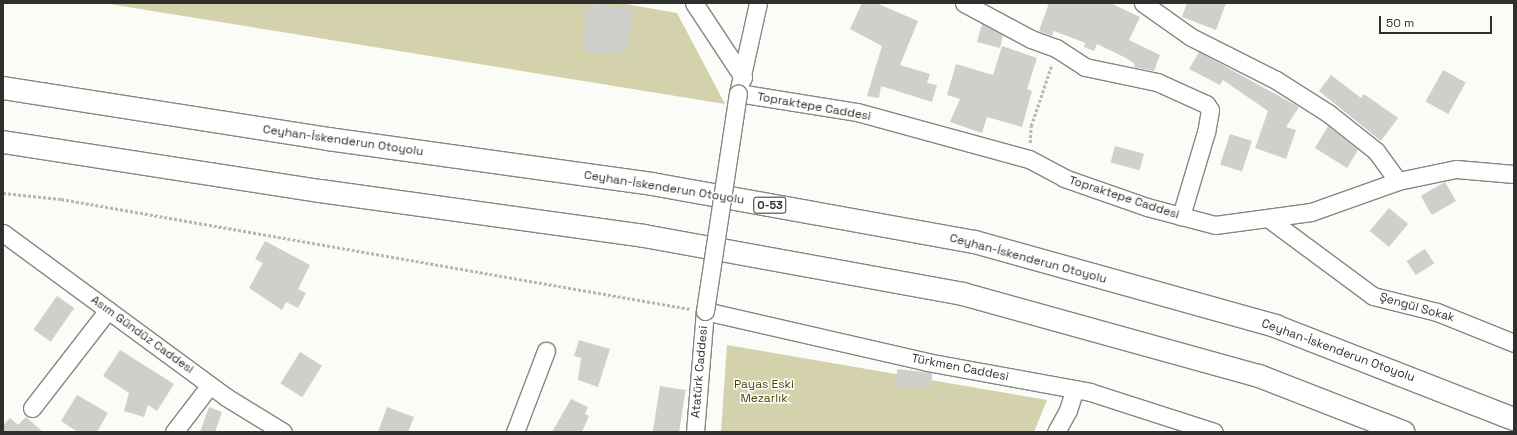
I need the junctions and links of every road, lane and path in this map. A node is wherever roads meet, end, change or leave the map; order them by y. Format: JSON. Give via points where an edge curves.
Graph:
{"nodes":[{"id":1,"x":694,"y":3,"type":"edge"},
{"id":2,"x":758,"y":3,"type":"edge"},
{"id":3,"x":964,"y":3,"type":"edge"},
{"id":4,"x":1143,"y":3,"type":"edge"},
{"id":5,"x":1056,"y":48,"type":"junction"},
{"id":6,"x":743,"y":77,"type":"junction"},
{"id":7,"x":3,"y":88,"type":"edge"},
{"id":8,"x":738,"y":93,"type":"junction"},
{"id":9,"x":3,"y":142,"type":"edge"},
{"id":10,"x":1028,"y":159,"type":"junction"},
{"id":11,"x":1514,"y":174,"type":"edge"},
{"id":12,"x":1398,"y":181,"type":"junction"},
{"id":13,"x":3,"y":192,"type":"edge"},
{"id":14,"x":1181,"y":216,"type":"junction"},
{"id":15,"x":1269,"y":219,"type":"junction"},
{"id":16,"x":3,"y":233,"type":"edge"},
{"id":17,"x":108,"y":310,"type":"junction"},
{"id":18,"x":705,"y":311,"type":"junction"},
{"id":19,"x":1514,"y":342,"type":"edge"},
{"id":20,"x":546,"y":351,"type":"dead end"},
{"id":21,"x":210,"y":385,"type":"junction"},
{"id":22,"x":1075,"y":389,"type":"junction"},
{"id":23,"x":32,"y":408,"type":"dead end"},
{"id":24,"x":1514,"y":418,"type":"edge"},
{"id":25,"x":174,"y":432,"type":"edge"},
{"id":26,"x":283,"y":432,"type":"edge"},
{"id":27,"x":515,"y":432,"type":"edge"},
{"id":28,"x":695,"y":432,"type":"edge"},
{"id":29,"x":1056,"y":432,"type":"edge"},
{"id":30,"x":1214,"y":432,"type":"edge"},
{"id":31,"x":1403,"y":432,"type":"edge"}],
"edges":[{"from":1,"to":6,"type":"street"},
{"from":2,"to":6,"type":"street","name":"Atatürk Caddesi"},
{"from":3,"to":5,"type":"street","via":[[1031,39]]},
{"from":4,"to":12,"type":"street","via":[[1191,37],[1276,80],[1328,113],[1372,147]]},
{"from":5,"to":10,"type":"path","via":[[1046,86],[1031,126]]},
{"from":5,"to":14,"type":"street","via":[[1085,67],[1157,82],[1206,104],[1210,110],[1197,170]]},
{"from":6,"to":8,"type":"street","name":"Atatürk Caddesi"},
{"from":7,"to":24,"type":"highway","name":"Ceyhan-İskenderun Otoyolu","number":"O-53","via":[[328,139],[652,184],[975,242],[1275,326]]},
{"from":8,"to":10,"type":"street","name":"Topraktepe Caddesi","via":[[857,112]]},
{"from":8,"to":18,"type":"street","name":"Atatürk Caddesi","bridge":true},
{"from":9,"to":31,"type":"highway","via":[[320,191],[644,236],[963,294],[1259,376]]},
{"from":10,"to":14,"type":"street","name":"Topraktepe Caddesi","via":[[1064,178]]},
{"from":11,"to":12,"type":"street","name":"Topraktepe Caddesi","via":[[1456,169]]},
{"from":12,"to":15,"type":"street","name":"Topraktepe Caddesi","via":[[1311,212]]},
{"from":13,"to":18,"type":"path","via":[[60,199]]},
{"from":14,"to":15,"type":"street","name":"Topraktepe Caddesi","via":[[1215,226]]},
{"from":15,"to":19,"type":"street","name":"Şengül Sokak","via":[[1373,296],[1437,312]]},
{"from":16,"to":17,"type":"street","name":"Asım Gündüz Caddesi"},
{"from":17,"to":21,"type":"street","name":"Asım Gündüz Caddesi"},
{"from":17,"to":23,"type":"street"},
{"from":18,"to":22,"type":"street","name":"Türkmen Caddesi","via":[[927,362]]},
{"from":18,"to":28,"type":"street","name":"Atatürk Caddesi"},
{"from":20,"to":27,"type":"street"},
{"from":21,"to":25,"type":"street"},
{"from":21,"to":26,"type":"street","name":"Asım Gündüz Caddesi"},
{"from":22,"to":29,"type":"street","via":[[1068,410]]},
{"from":22,"to":30,"type":"street","name":"Türkmen Caddesi"}]}
